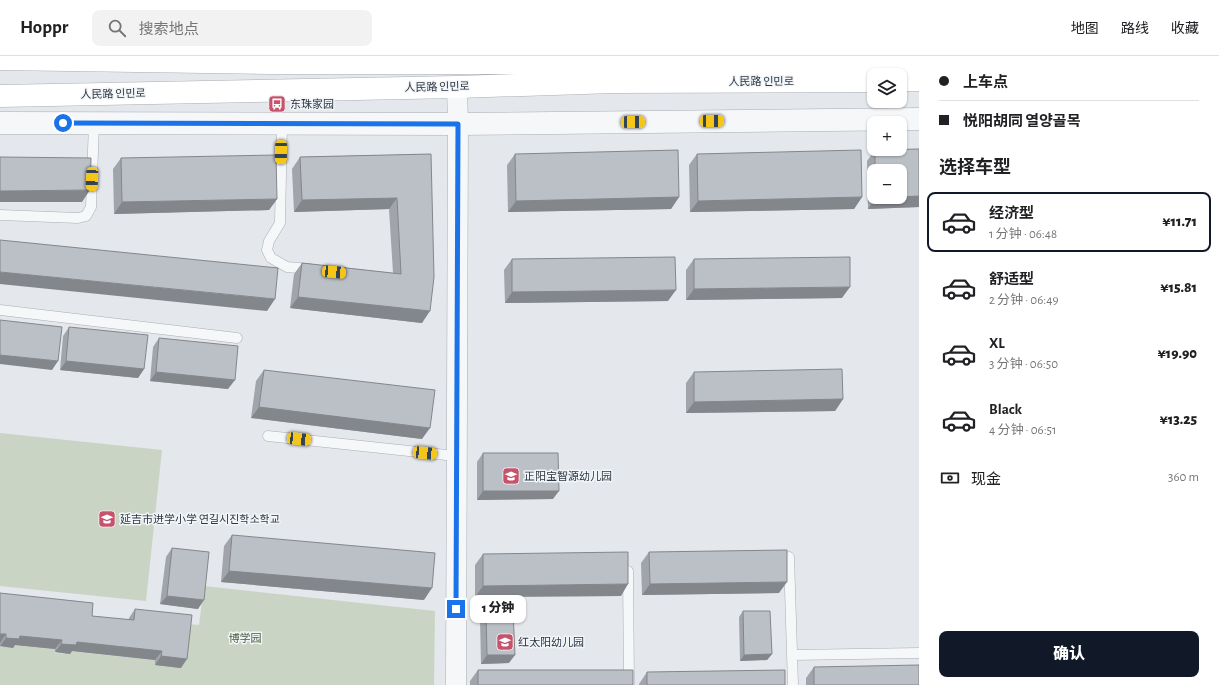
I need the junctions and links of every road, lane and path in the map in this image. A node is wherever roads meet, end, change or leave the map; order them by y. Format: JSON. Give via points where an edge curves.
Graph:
{"nodes":[{"id":1,"x":269,"y":59,"type":"edge"},
{"id":2,"x":0,"y":60,"type":"edge"},
{"id":3,"x":919,"y":60,"type":"edge"},
{"id":4,"x":870,"y":66,"type":"edge"},
{"id":5,"x":614,"y":67,"type":"edge"},
{"id":6,"x":907,"y":80,"type":"edge"},
{"id":7,"x":919,"y":80,"type":"edge"},
{"id":8,"x":457,"y":87,"type":"junction"},
{"id":9,"x":0,"y":96,"type":"edge"},
{"id":10,"x":919,"y":119,"type":"edge"},
{"id":11,"x":0,"y":123,"type":"edge"},
{"id":12,"x":94,"y":123,"type":"junction"},
{"id":13,"x":282,"y":123,"type":"junction"},
{"id":14,"x":458,"y":124,"type":"junction"},
{"id":15,"x":0,"y":215,"type":"edge"},
{"id":16,"x":318,"y":270,"type":"edge"},
{"id":17,"x":0,"y":310,"type":"edge"},
{"id":18,"x":237,"y":338,"type":"dead end"},
{"id":19,"x":268,"y":436,"type":"dead end"},
{"id":20,"x":456,"y":456,"type":"junction"},
{"id":21,"x":789,"y":556,"type":"edge"},
{"id":22,"x":628,"y":565,"type":"edge"},
{"id":23,"x":919,"y":653,"type":"edge"},
{"id":24,"x":792,"y":655,"type":"junction"},
{"id":25,"x":456,"y":685,"type":"edge"},
{"id":26,"x":629,"y":685,"type":"edge"},
{"id":27,"x":793,"y":685,"type":"edge"}],
"edges":[{"from":1,"to":2,"type":"main road","name":"人民路 인민로"},
{"from":1,"to":5,"type":"main road","name":"人民路 인민로"},
{"from":3,"to":4,"type":"main road","name":"人民路 인민로"},
{"from":4,"to":5,"type":"main road","name":"人民路 인민로"},
{"from":5,"to":8,"type":"main road","name":"人民路 인민로"},
{"from":6,"to":7,"type":"main road"},
{"from":8,"to":9,"type":"main road","name":"人民路 인민로"},
{"from":8,"to":14,"type":"street"},
{"from":10,"to":14,"type":"street"},
{"from":11,"to":12,"type":"street"},
{"from":12,"to":13,"type":"street"},
{"from":12,"to":15,"type":"lane","via":[[91,207],[86,216],[78,218]]},
{"from":13,"to":14,"type":"street"},
{"from":13,"to":16,"type":"lane","via":[[280,223],[269,241],[268,250],[271,258],[287,267]]},
{"from":14,"to":20,"type":"street"},
{"from":17,"to":18,"type":"lane"},
{"from":19,"to":20,"type":"lane"},
{"from":20,"to":25,"type":"street"},
{"from":21,"to":24,"type":"lane"},
{"from":22,"to":26,"type":"lane"},
{"from":23,"to":24,"type":"lane"},
{"from":24,"to":27,"type":"lane"}]}
